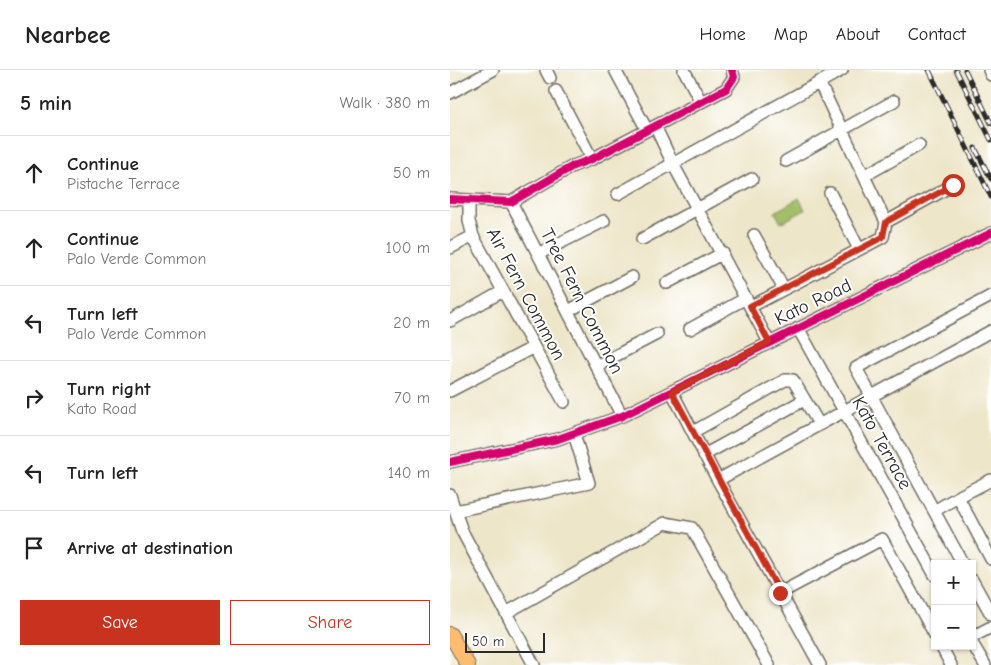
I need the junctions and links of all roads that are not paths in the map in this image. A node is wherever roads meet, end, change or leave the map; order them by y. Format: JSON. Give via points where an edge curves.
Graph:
{"nodes":[{"id":1,"x":493,"y":70,"type":"edge"},
{"id":2,"x":615,"y":70,"type":"edge"},
{"id":3,"x":684,"y":70,"type":"edge"},
{"id":4,"x":842,"y":70,"type":"edge"},
{"id":5,"x":989,"y":70,"type":"edge"},
{"id":6,"x":733,"y":74,"type":"edge"},
{"id":7,"x":991,"y":75,"type":"edge"},
{"id":8,"x":819,"y":82,"type":"junction"},
{"id":9,"x":556,"y":91,"type":"dead end"},
{"id":10,"x":450,"y":93,"type":"edge"},
{"id":11,"x":894,"y":101,"type":"dead end"},
{"id":12,"x":701,"y":102,"type":"junction"},
{"id":13,"x":651,"y":128,"type":"junction"},
{"id":14,"x":842,"y":129,"type":"junction"},
{"id":15,"x":919,"y":145,"type":"dead end"},
{"id":16,"x":592,"y":160,"type":"junction"},
{"id":17,"x":786,"y":161,"type":"dead end"},
{"id":18,"x":673,"y":164,"type":"junction"},
{"id":19,"x":864,"y":176,"type":"junction"},
{"id":20,"x":752,"y":179,"type":"dead end"},
{"id":21,"x":953,"y":185,"type":"dead end"},
{"id":22,"x":830,"y":193,"type":"dead end"},
{"id":23,"x":618,"y":194,"type":"dead end"},
{"id":24,"x":450,"y":199,"type":"edge"},
{"id":25,"x":469,"y":200,"type":"junction"},
{"id":26,"x":510,"y":202,"type":"junction"},
{"id":27,"x":698,"y":208,"type":"junction"},
{"id":28,"x":604,"y":222,"type":"dead end"},
{"id":29,"x":886,"y":222,"type":"junction"},
{"id":30,"x":991,"y":233,"type":"edge"},
{"id":31,"x":754,"y":235,"type":"dead end"},
{"id":32,"x":473,"y":236,"type":"junction"},
{"id":33,"x":642,"y":239,"type":"dead end"},
{"id":34,"x":450,"y":248,"type":"edge"},
{"id":35,"x":859,"y":249,"type":"junction"},
{"id":36,"x":723,"y":253,"type":"junction"},
{"id":37,"x":538,"y":254,"type":"junction"},
{"id":38,"x":632,"y":277,"type":"dead end"},
{"id":39,"x":667,"y":284,"type":"dead end"},
{"id":40,"x":784,"y":289,"type":"junction"},
{"id":41,"x":503,"y":291,"type":"junction"},
{"id":42,"x":991,"y":296,"type":"edge"},
{"id":43,"x":748,"y":302,"type":"junction"},
{"id":44,"x":568,"y":311,"type":"junction"},
{"id":45,"x":450,"y":321,"type":"edge"},
{"id":46,"x":798,"y":328,"type":"junction"},
{"id":47,"x":690,"y":329,"type":"dead end"},
{"id":48,"x":991,"y":331,"type":"edge"},
{"id":49,"x":657,"y":334,"type":"dead end"},
{"id":50,"x":769,"y":342,"type":"junction"},
{"id":51,"x":534,"y":346,"type":"junction"},
{"id":52,"x":596,"y":366,"type":"junction"},
{"id":53,"x":450,"y":391,"type":"edge"},
{"id":54,"x":672,"y":392,"type":"junction"},
{"id":55,"x":871,"y":396,"type":"junction"},
{"id":56,"x":804,"y":400,"type":"junction"},
{"id":57,"x":564,"y":402,"type":"dead end"},
{"id":58,"x":844,"y":411,"type":"junction"},
{"id":59,"x":622,"y":416,"type":"junction"},
{"id":60,"x":819,"y":424,"type":"junction"},
{"id":61,"x":693,"y":432,"type":"junction"},
{"id":62,"x":574,"y":434,"type":"junction"},
{"id":63,"x":704,"y":455,"type":"junction"},
{"id":64,"x":450,"y":462,"type":"edge"},
{"id":65,"x":718,"y":480,"type":"junction"},
{"id":66,"x":991,"y":480,"type":"edge"},
{"id":67,"x":450,"y":495,"type":"edge"},
{"id":68,"x":958,"y":497,"type":"junction"},
{"id":69,"x":455,"y":511,"type":"junction"},
{"id":70,"x":934,"y":511,"type":"junction"},
{"id":71,"x":991,"y":559,"type":"edge"},
{"id":72,"x":961,"y":560,"type":"edge"},
{"id":73,"x":931,"y":568,"type":"edge"},
{"id":74,"x":976,"y":587,"type":"edge"},
{"id":75,"x":780,"y":593,"type":"junction"},
{"id":76,"x":506,"y":613,"type":"junction"},
{"id":77,"x":991,"y":614,"type":"edge"},
{"id":78,"x":991,"y":627,"type":"edge"},
{"id":79,"x":931,"y":628,"type":"edge"},
{"id":80,"x":450,"y":634,"type":"edge"},
{"id":81,"x":976,"y":635,"type":"edge"},
{"id":82,"x":976,"y":649,"type":"edge"},
{"id":83,"x":947,"y":650,"type":"edge"},
{"id":84,"x":468,"y":665,"type":"edge"},
{"id":85,"x":534,"y":665,"type":"edge"},
{"id":86,"x":769,"y":665,"type":"edge"},
{"id":87,"x":820,"y":665,"type":"edge"},
{"id":88,"x":951,"y":665,"type":"edge"},
{"id":89,"x":985,"y":665,"type":"edge"}],
"edges":[{"from":1,"to":10,"type":"street"},
{"from":2,"to":13,"type":"street"},
{"from":3,"to":12,"type":"street"},
{"from":4,"to":8,"type":"street"},
{"from":5,"to":7,"type":"street"},
{"from":6,"to":12,"type":"street","via":[[726,89]]},
{"from":8,"to":14,"type":"street"},
{"from":8,"to":18,"type":"street"},
{"from":9,"to":16,"type":"street"},
{"from":11,"to":14,"type":"street"},
{"from":12,"to":13,"type":"street"},
{"from":13,"to":16,"type":"street"},
{"from":13,"to":18,"type":"street"},
{"from":14,"to":17,"type":"street"},
{"from":14,"to":19,"type":"street"},
{"from":15,"to":19,"type":"street"},
{"from":16,"to":26,"type":"street","via":[[573,166]]},
{"from":18,"to":23,"type":"street"},
{"from":18,"to":27,"type":"street"},
{"from":19,"to":29,"type":"street"},
{"from":20,"to":27,"type":"street"},
{"from":21,"to":29,"type":"street"},
{"from":22,"to":35,"type":"street"},
{"from":24,"to":25,"type":"street"},
{"from":25,"to":26,"type":"street"},
{"from":25,"to":32,"type":"street","name":"Air Fern Common","via":[[468,221]]},
{"from":26,"to":37,"type":"street","name":"Tree Fern Common"},
{"from":27,"to":33,"type":"street"},
{"from":27,"to":36,"type":"street"},
{"from":28,"to":37,"type":"street"},
{"from":29,"to":35,"type":"street","via":[[883,237]]},
{"from":30,"to":46,"type":"street","name":"Kato Road"},
{"from":31,"to":40,"type":"street"},
{"from":32,"to":34,"type":"street"},
{"from":32,"to":41,"type":"street","name":"Air Fern Common"},
{"from":35,"to":40,"type":"street"},
{"from":36,"to":39,"type":"street"},
{"from":36,"to":43,"type":"street"},
{"from":37,"to":44,"type":"street","name":"Tree Fern Common"},
{"from":38,"to":44,"type":"street"},
{"from":40,"to":43,"type":"street"},
{"from":41,"to":45,"type":"street"},
{"from":41,"to":51,"type":"street","name":"Air Fern Common"},
{"from":42,"to":55,"type":"street","via":[[856,368]]},
{"from":43,"to":47,"type":"street"},
{"from":43,"to":50,"type":"street"},
{"from":44,"to":52,"type":"street","name":"Tree Fern Common"},
{"from":46,"to":50,"type":"street","name":"Kato Road"},
{"from":46,"to":58,"type":"street","name":"Kato Terrace"},
{"from":48,"to":55,"type":"street"},
{"from":49,"to":52,"type":"street"},
{"from":50,"to":54,"type":"street","name":"Kato Road"},
{"from":51,"to":53,"type":"street"},
{"from":51,"to":57,"type":"street","name":"Air Fern Common"},
{"from":52,"to":59,"type":"street","name":"Tree Fern Common"},
{"from":54,"to":59,"type":"street","name":"Kato Road"},
{"from":54,"to":61,"type":"street"},
{"from":55,"to":58,"type":"street"},
{"from":55,"to":70,"type":"street"},
{"from":56,"to":60,"type":"street"},
{"from":56,"to":61,"type":"street","via":[[793,380],[785,380]]},
{"from":56,"to":63,"type":"street"},
{"from":58,"to":60,"type":"street"},
{"from":58,"to":73,"type":"street","name":"Kato Terrace"},
{"from":59,"to":62,"type":"street","name":"Kato Road"},
{"from":60,"to":65,"type":"street"},
{"from":61,"to":63,"type":"street"},
{"from":62,"to":64,"type":"street","name":"Kato Road"},
{"from":62,"to":69,"type":"street","via":[[589,482]]},
{"from":63,"to":65,"type":"street"},
{"from":65,"to":75,"type":"street"},
{"from":66,"to":68,"type":"street"},
{"from":67,"to":69,"type":"street"},
{"from":68,"to":70,"type":"street"},
{"from":68,"to":71,"type":"street"},
{"from":69,"to":76,"type":"street","via":[[462,531]]},
{"from":70,"to":72,"type":"street"},
{"from":74,"to":77,"type":"street"},
{"from":75,"to":79,"type":"street","via":[[882,539]]},
{"from":75,"to":87,"type":"street"},
{"from":76,"to":85,"type":"street"},
{"from":76,"to":86,"type":"street","via":[[665,523],[692,528]]},
{"from":78,"to":81,"type":"street"},
{"from":80,"to":84,"type":"main road"},
{"from":82,"to":89,"type":"street"},
{"from":83,"to":88,"type":"street"}]}
